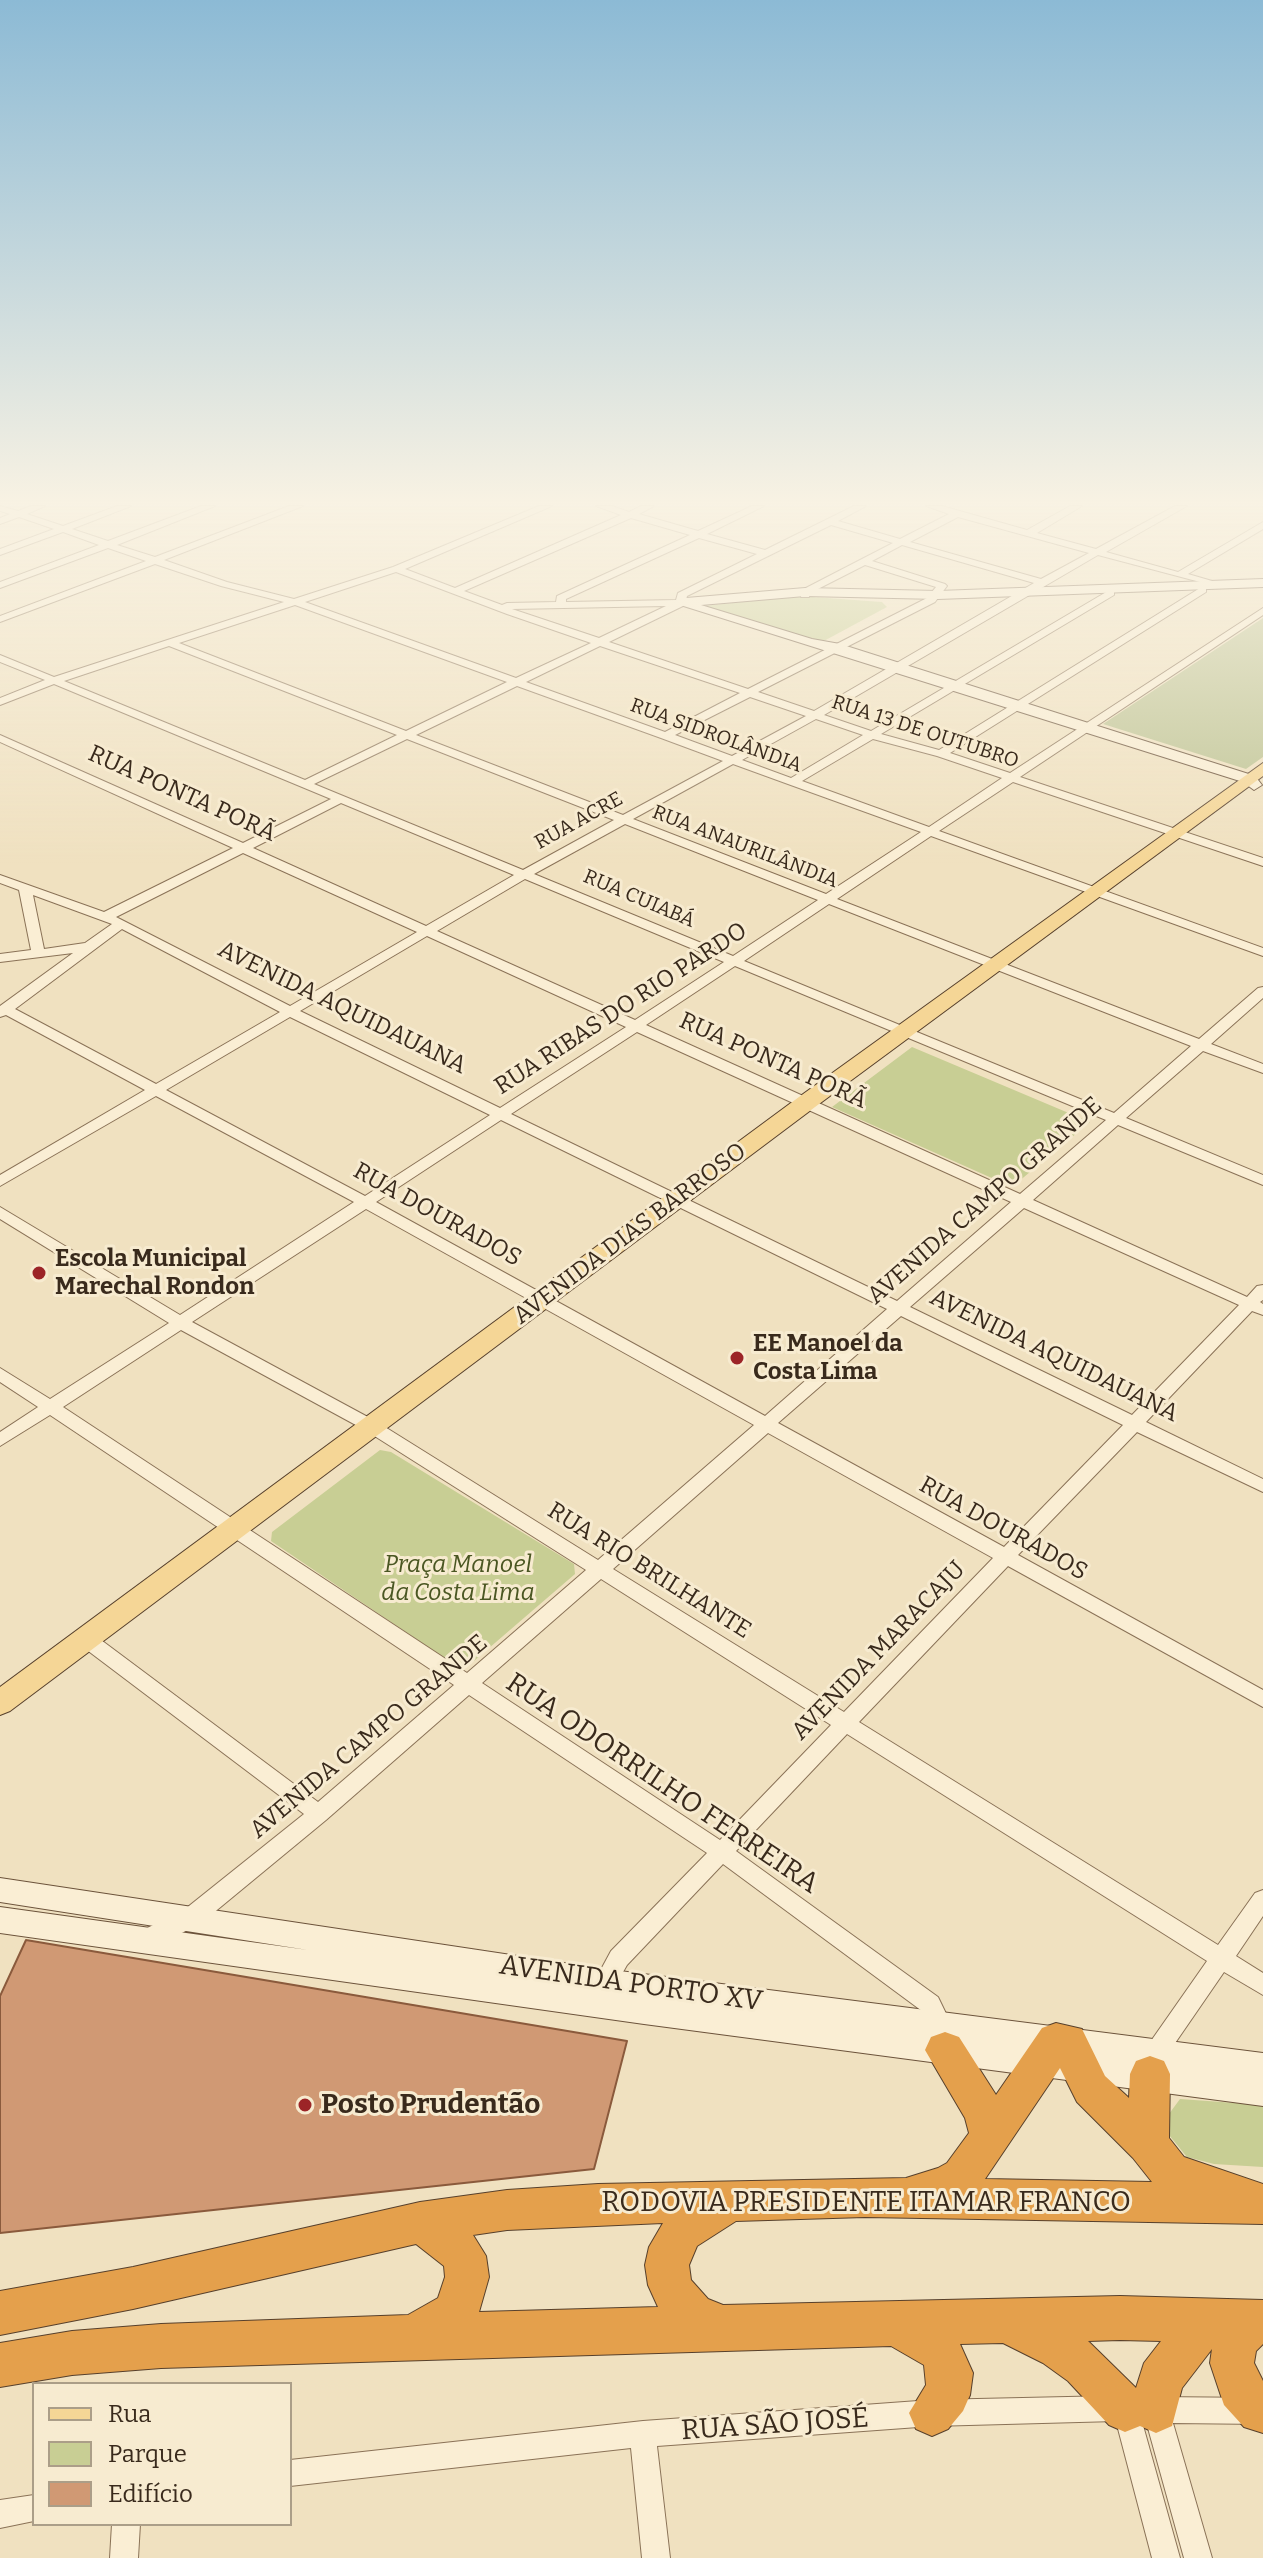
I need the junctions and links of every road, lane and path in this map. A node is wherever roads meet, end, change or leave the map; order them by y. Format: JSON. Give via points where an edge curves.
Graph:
{"nodes":[{"id":1,"x":202,"y":625,"type":"edge"},
{"id":2,"x":221,"y":625,"type":"edge"},
{"id":3,"x":359,"y":625,"type":"edge"},
{"id":4,"x":553,"y":625,"type":"edge"},
{"id":5,"x":637,"y":625,"type":"edge"},
{"id":6,"x":753,"y":625,"type":"edge"},
{"id":7,"x":867,"y":625,"type":"edge"},
{"id":8,"x":867,"y":625,"type":"edge"},
{"id":9,"x":969,"y":625,"type":"edge"},
{"id":10,"x":1057,"y":625,"type":"edge"},
{"id":11,"x":1151,"y":625,"type":"edge"},
{"id":12,"x":1241,"y":625,"type":"edge"},
{"id":13,"x":168,"y":642,"type":"junction"},
{"id":14,"x":603,"y":643,"type":"junction"},
{"id":15,"x":823,"y":647,"type":"junction"},
{"id":16,"x":0,"y":658,"type":"edge"},
{"id":17,"x":893,"y":669,"type":"junction"},
{"id":18,"x":50,"y":678,"type":"junction"},
{"id":19,"x":518,"y":683,"type":"junction"},
{"id":20,"x":953,"y":688,"type":"junction"},
{"id":21,"x":744,"y":691,"type":"junction"},
{"id":22,"x":0,"y":694,"type":"edge"},
{"id":23,"x":0,"y":702,"type":"edge"},
{"id":24,"x":1015,"y":708,"type":"junction"},
{"id":25,"x":815,"y":715,"type":"junction"},
{"id":26,"x":1084,"y":730,"type":"junction"},
{"id":27,"x":660,"y":734,"type":"junction"},
{"id":28,"x":873,"y":735,"type":"junction"},
{"id":29,"x":405,"y":737,"type":"junction"},
{"id":30,"x":0,"y":738,"type":"edge"},
{"id":31,"x":941,"y":754,"type":"junction"},
{"id":32,"x":730,"y":760,"type":"junction"},
{"id":33,"x":1011,"y":778,"type":"junction"},
{"id":34,"x":1254,"y":781,"type":"edge"},
{"id":35,"x":792,"y":782,"type":"junction"},
{"id":36,"x":307,"y":783,"type":"junction"},
{"id":37,"x":343,"y":798,"type":"junction"},
{"id":38,"x":621,"y":820,"type":"junction"},
{"id":39,"x":930,"y":832,"type":"junction"},
{"id":40,"x":1173,"y":832,"type":"junction"},
{"id":41,"x":241,"y":847,"type":"junction"},
{"id":42,"x":1263,"y":862,"type":"edge"},
{"id":43,"x":525,"y":874,"type":"junction"},
{"id":44,"x":0,"y":879,"type":"edge"},
{"id":45,"x":25,"y":888,"type":"junction"},
{"id":46,"x":1096,"y":890,"type":"junction"},
{"id":47,"x":827,"y":900,"type":"junction"},
{"id":48,"x":105,"y":917,"type":"junction"},
{"id":49,"x":121,"y":923,"type":"junction"},
{"id":50,"x":427,"y":931,"type":"junction"},
{"id":51,"x":88,"y":947,"type":"junction"},
{"id":52,"x":1263,"y":952,"type":"edge"},
{"id":53,"x":38,"y":953,"type":"junction"},
{"id":54,"x":0,"y":958,"type":"edge"},
{"id":55,"x":735,"y":961,"type":"junction"},
{"id":56,"x":997,"y":965,"type":"junction"},
{"id":57,"x":1263,"y":991,"type":"edge"},
{"id":58,"x":2,"y":1011,"type":"edge"},
{"id":59,"x":289,"y":1011,"type":"junction"},
{"id":60,"x":636,"y":1026,"type":"junction"},
{"id":61,"x":906,"y":1031,"type":"junction"},
{"id":62,"x":1201,"y":1045,"type":"junction"},
{"id":63,"x":1263,"y":1069,"type":"edge"},
{"id":64,"x":157,"y":1091,"type":"junction"},
{"id":65,"x":807,"y":1102,"type":"junction"},
{"id":66,"x":502,"y":1114,"type":"junction"},
{"id":67,"x":1116,"y":1119,"type":"junction"},
{"id":68,"x":1263,"y":1180,"type":"edge"},
{"id":69,"x":0,"y":1181,"type":"edge"},
{"id":70,"x":679,"y":1199,"type":"junction"},
{"id":71,"x":1022,"y":1201,"type":"junction"},
{"id":72,"x":365,"y":1202,"type":"junction"},
{"id":73,"x":0,"y":1212,"type":"edge"},
{"id":74,"x":541,"y":1300,"type":"junction"},
{"id":75,"x":1259,"y":1301,"type":"edge"},
{"id":76,"x":899,"y":1308,"type":"junction"},
{"id":77,"x":181,"y":1323,"type":"junction"},
{"id":78,"x":0,"y":1374,"type":"edge"},
{"id":79,"x":51,"y":1406,"type":"junction"},
{"id":80,"x":1135,"y":1423,"type":"junction"},
{"id":81,"x":764,"y":1424,"type":"junction"},
{"id":82,"x":371,"y":1426,"type":"junction"},
{"id":83,"x":0,"y":1440,"type":"edge"},
{"id":84,"x":1263,"y":1486,"type":"edge"},
{"id":85,"x":235,"y":1527,"type":"junction"},
{"id":86,"x":1005,"y":1558,"type":"junction"},
{"id":87,"x":598,"y":1570,"type":"junction"},
{"id":88,"x":86,"y":1639,"type":"junction"},
{"id":89,"x":467,"y":1687,"type":"junction"},
{"id":90,"x":3,"y":1697,"type":"edge"},
{"id":91,"x":1263,"y":1699,"type":"edge"},
{"id":92,"x":844,"y":1725,"type":"junction"},
{"id":93,"x":319,"y":1814,"type":"junction"},
{"id":94,"x":723,"y":1853,"type":"junction"},
{"id":95,"x":0,"y":1890,"type":"edge"},
{"id":96,"x":1263,"y":1899,"type":"edge"},
{"id":97,"x":192,"y":1917,"type":"junction"},
{"id":98,"x":0,"y":1920,"type":"edge"},
{"id":99,"x":143,"y":1941,"type":"junction"},
{"id":100,"x":368,"y":1959,"type":"junction"},
{"id":101,"x":1220,"y":1959,"type":"junction"},
{"id":102,"x":1263,"y":1985,"type":"edge"},
{"id":103,"x":602,"y":1993,"type":"junction"},
{"id":104,"x":943,"y":2038,"type":"junction"},
{"id":105,"x":1061,"y":2053,"type":"junction"},
{"id":106,"x":1152,"y":2064,"type":"junction"},
{"id":107,"x":1263,"y":2067,"type":"edge"},
{"id":108,"x":1263,"y":2091,"type":"edge"},
{"id":109,"x":991,"y":2137,"type":"junction"},
{"id":110,"x":1148,"y":2144,"type":"junction"},
{"id":111,"x":865,"y":2197,"type":"junction"},
{"id":112,"x":726,"y":2203,"type":"junction"},
{"id":113,"x":1263,"y":2203,"type":"edge"},
{"id":114,"x":420,"y":2223,"type":"junction"},
{"id":115,"x":0,"y":2313,"type":"edge"},
{"id":116,"x":1206,"y":2320,"type":"junction"},
{"id":117,"x":1006,"y":2321,"type":"junction"},
{"id":118,"x":1258,"y":2322,"type":"edge"},
{"id":119,"x":887,"y":2324,"type":"junction"},
{"id":120,"x":728,"y":2328,"type":"junction"},
{"id":121,"x":406,"y":2337,"type":"junction"},
{"id":122,"x":0,"y":2365,"type":"edge"},
{"id":123,"x":1141,"y":2409,"type":"junction"},
{"id":124,"x":1262,"y":2411,"type":"edge"},
{"id":125,"x":932,"y":2413,"type":"junction"},
{"id":126,"x":643,"y":2434,"type":"junction"},
{"id":127,"x":292,"y":2473,"type":"edge"},
{"id":128,"x":32,"y":2508,"type":"edge"},
{"id":129,"x":0,"y":2514,"type":"edge"},
{"id":130,"x":126,"y":2526,"type":"edge"},
{"id":131,"x":124,"y":2558,"type":"edge"},
{"id":132,"x":656,"y":2558,"type":"edge"},
{"id":133,"x":1166,"y":2558,"type":"edge"},
{"id":134,"x":1198,"y":2558,"type":"edge"}],
"edges":[{"from":1,"to":18,"type":"street"},
{"from":2,"to":13,"type":"street"},
{"from":3,"to":19,"type":"street","name":"RUA SIDROLÂNDIA"},
{"from":4,"to":14,"type":"street","name":"RUA 13 DE OUTUBRO"},
{"from":5,"to":14,"type":"street"},
{"from":6,"to":15,"type":"street"},
{"from":7,"to":15,"type":"street"},
{"from":8,"to":15,"type":"street"},
{"from":9,"to":17,"type":"street","name":"RUA ACRE"},
{"from":10,"to":20,"type":"street"},
{"from":11,"to":24,"type":"street"},
{"from":12,"to":26,"type":"street","name":"RUA RIBAS DO RIO PARDO"},
{"from":13,"to":18,"type":"street"},
{"from":13,"to":29,"type":"street","name":"RUA ANAURILÂNDIA"},
{"from":14,"to":19,"type":"street"},
{"from":14,"to":21,"type":"street","name":"RUA 13 DE OUTUBRO"},
{"from":15,"to":17,"type":"street"},
{"from":15,"to":21,"type":"street"},
{"from":16,"to":18,"type":"street","name":"RUA CUIABÁ"},
{"from":17,"to":20,"type":"street"},
{"from":17,"to":25,"type":"street","name":"RUA ACRE"},
{"from":18,"to":22,"type":"street"},
{"from":18,"to":23,"type":"street"},
{"from":18,"to":36,"type":"street","name":"RUA CUIABÁ"},
{"from":19,"to":27,"type":"street","name":"RUA SIDROLÂNDIA"},
{"from":19,"to":29,"type":"street"},
{"from":20,"to":24,"type":"street"},
{"from":20,"to":28,"type":"street"},
{"from":21,"to":25,"type":"street","name":"RUA 13 DE OUTUBRO"},
{"from":21,"to":27,"type":"street"},
{"from":24,"to":26,"type":"street"},
{"from":24,"to":31,"type":"street"},
{"from":25,"to":28,"type":"street","name":"RUA 13 DE OUTUBRO"},
{"from":25,"to":32,"type":"street","name":"RUA ACRE"},
{"from":26,"to":33,"type":"street","name":"RUA RIBAS DO RIO PARDO"},
{"from":26,"to":34,"type":"street"},
{"from":27,"to":32,"type":"street","name":"RUA SIDROLÂNDIA"},
{"from":28,"to":31,"type":"street","name":"RUA 13 DE OUTUBRO"},
{"from":28,"to":35,"type":"street"},
{"from":29,"to":36,"type":"street"},
{"from":29,"to":38,"type":"street","name":"RUA ANAURILÂNDIA"},
{"from":30,"to":41,"type":"street","name":"RUA PONTA PORÃ"},
{"from":31,"to":33,"type":"street","name":"RUA 13 DE OUTUBRO"},
{"from":32,"to":35,"type":"street","name":"RUA SIDROLÂNDIA"},
{"from":32,"to":38,"type":"street","name":"RUA ACRE"},
{"from":33,"to":39,"type":"street","name":"RUA RIBAS DO RIO PARDO"},
{"from":33,"to":40,"type":"street","name":"RUA 13 DE OUTUBRO"},
{"from":34,"to":40,"type":"main road","name":"AVENIDA DIAS BARROSO"},
{"from":35,"to":39,"type":"street","name":"RUA SIDROLÂNDIA"},
{"from":36,"to":37,"type":"street","name":"RUA CUIABÁ"},
{"from":37,"to":41,"type":"street"},
{"from":37,"to":43,"type":"street","name":"RUA CUIABÁ"},
{"from":38,"to":43,"type":"street","name":"RUA ACRE"},
{"from":38,"to":47,"type":"street","name":"RUA ANAURILÂNDIA"},
{"from":39,"to":46,"type":"street","name":"RUA SIDROLÂNDIA"},
{"from":39,"to":47,"type":"street","name":"RUA RIBAS DO RIO PARDO"},
{"from":40,"to":42,"type":"street","name":"RUA 13 DE OUTUBRO"},
{"from":40,"to":46,"type":"main road","name":"AVENIDA DIAS BARROSO"},
{"from":41,"to":48,"type":"street"},
{"from":41,"to":50,"type":"street","name":"RUA PONTA PORÃ"},
{"from":43,"to":50,"type":"street","name":"RUA ACRE"},
{"from":43,"to":55,"type":"street","name":"RUA CUIABÁ"},
{"from":44,"to":45,"type":"street","name":"AVENIDA AQUIDAUANA"},
{"from":45,"to":48,"type":"street","name":"AVENIDA AQUIDAUANA"},
{"from":45,"to":53,"type":"street"},
{"from":46,"to":52,"type":"street","name":"RUA SIDROLÂNDIA"},
{"from":46,"to":56,"type":"main road","name":"AVENIDA DIAS BARROSO"},
{"from":47,"to":55,"type":"street","name":"RUA RIBAS DO RIO PARDO"},
{"from":47,"to":56,"type":"street","name":"RUA ANAURILÂNDIA"},
{"from":48,"to":49,"type":"street","name":"AVENIDA AQUIDAUANA"},
{"from":49,"to":51,"type":"street"},
{"from":49,"to":59,"type":"street","name":"AVENIDA AQUIDAUANA"},
{"from":50,"to":59,"type":"street","name":"RUA ACRE"},
{"from":50,"to":60,"type":"street","name":"RUA PONTA PORÃ"},
{"from":51,"to":53,"type":"street"},
{"from":51,"to":58,"type":"street"},
{"from":53,"to":54,"type":"street"},
{"from":55,"to":60,"type":"street","name":"RUA RIBAS DO RIO PARDO"},
{"from":55,"to":61,"type":"street","name":"RUA CUIABÁ"},
{"from":56,"to":61,"type":"main road","name":"AVENIDA DIAS BARROSO"},
{"from":56,"to":62,"type":"street","name":"RUA ANAURILÂNDIA"},
{"from":57,"to":62,"type":"street","name":"AVENIDA CAMPO GRANDE"},
{"from":58,"to":64,"type":"street","name":"RUA DOURADOS"},
{"from":59,"to":64,"type":"street","name":"RUA ACRE"},
{"from":59,"to":66,"type":"street","name":"AVENIDA AQUIDAUANA"},
{"from":60,"to":65,"type":"street","name":"RUA PONTA PORÃ"},
{"from":60,"to":66,"type":"street","name":"RUA RIBAS DO RIO PARDO"},
{"from":61,"to":65,"type":"main road","name":"AVENIDA DIAS BARROSO"},
{"from":61,"to":67,"type":"street","name":"RUA CUIABÁ"},
{"from":62,"to":63,"type":"street","name":"RUA ANAURILÂNDIA"},
{"from":62,"to":67,"type":"street","name":"AVENIDA CAMPO GRANDE"},
{"from":64,"to":69,"type":"street","name":"RUA ACRE"},
{"from":64,"to":72,"type":"street","name":"RUA DOURADOS"},
{"from":65,"to":70,"type":"main road","name":"AVENIDA DIAS BARROSO"},
{"from":65,"to":71,"type":"street","name":"RUA PONTA PORÃ"},
{"from":66,"to":70,"type":"street","name":"AVENIDA AQUIDAUANA"},
{"from":66,"to":72,"type":"street","name":"RUA RIBAS DO RIO PARDO"},
{"from":67,"to":68,"type":"street","name":"RUA CUIABÁ"},
{"from":67,"to":71,"type":"street","name":"AVENIDA CAMPO GRANDE"},
{"from":70,"to":74,"type":"main road","name":"AVENIDA DIAS BARROSO"},
{"from":70,"to":76,"type":"street","name":"AVENIDA AQUIDAUANA"},
{"from":71,"to":75,"type":"street","name":"RUA PONTA PORÃ"},
{"from":71,"to":76,"type":"street","name":"AVENIDA CAMPO GRANDE"},
{"from":72,"to":74,"type":"street","name":"RUA DOURADOS"},
{"from":72,"to":77,"type":"street","name":"RUA RIBAS DO RIO PARDO"},
{"from":73,"to":77,"type":"street","name":"RUA RIO BRILHANTE"},
{"from":74,"to":81,"type":"street","name":"RUA DOURADOS"},
{"from":74,"to":82,"type":"main road","name":"AVENIDA DIAS BARROSO"},
{"from":75,"to":80,"type":"street","name":"AVENIDA MARACAJU"},
{"from":76,"to":80,"type":"street","name":"AVENIDA AQUIDAUANA"},
{"from":76,"to":81,"type":"street","name":"AVENIDA CAMPO GRANDE"},
{"from":77,"to":79,"type":"street","name":"RUA RIBAS DO RIO PARDO"},
{"from":77,"to":82,"type":"street","name":"RUA RIO BRILHANTE"},
{"from":78,"to":79,"type":"street","name":"RUA ODORRILHO FERREIRA"},
{"from":79,"to":83,"type":"street","name":"RUA RIBAS DO RIO PARDO"},
{"from":79,"to":85,"type":"street","name":"RUA ODORRILHO FERREIRA"},
{"from":80,"to":84,"type":"street","name":"AVENIDA AQUIDAUANA"},
{"from":80,"to":86,"type":"street","name":"AVENIDA MARACAJU"},
{"from":81,"to":86,"type":"street","name":"RUA DOURADOS"},
{"from":81,"to":87,"type":"street","name":"AVENIDA CAMPO GRANDE"},
{"from":82,"to":85,"type":"main road","name":"AVENIDA DIAS BARROSO"},
{"from":82,"to":87,"type":"street","name":"RUA RIO BRILHANTE"},
{"from":85,"to":88,"type":"main road","name":"AVENIDA DIAS BARROSO"},
{"from":85,"to":89,"type":"street","name":"RUA ODORRILHO FERREIRA"},
{"from":86,"to":91,"type":"street","name":"RUA DOURADOS"},
{"from":86,"to":92,"type":"street","name":"AVENIDA MARACAJU"},
{"from":87,"to":89,"type":"street","name":"AVENIDA CAMPO GRANDE"},
{"from":87,"to":92,"type":"street","name":"RUA RIO BRILHANTE"},
{"from":88,"to":90,"type":"main road","name":"AVENIDA DIAS BARROSO"},
{"from":88,"to":93,"type":"street"},
{"from":89,"to":93,"type":"street","name":"AVENIDA CAMPO GRANDE"},
{"from":89,"to":94,"type":"street","name":"RUA ODORRILHO FERREIRA"},
{"from":92,"to":94,"type":"street","name":"AVENIDA MARACAJU"},
{"from":92,"to":101,"type":"street","name":"RUA RIO BRILHANTE"},
{"from":93,"to":97,"type":"street","name":"AVENIDA CAMPO GRANDE"},
{"from":94,"to":103,"type":"street","name":"AVENIDA MARACAJU","via":[[619,1958]]},
{"from":94,"to":104,"type":"street","name":"RUA ODORRILHO FERREIRA","via":[[930,2004]]},
{"from":95,"to":97,"type":"street","name":"AVENIDA PORTO XV"},
{"from":96,"to":101,"type":"street"},
{"from":97,"to":99,"type":"street","name":"AVENIDA CAMPO GRANDE"},
{"from":97,"to":100,"type":"street","name":"AVENIDA PORTO XV"},
{"from":98,"to":99,"type":"street","name":"AVENIDA PORTO XV"},
{"from":99,"to":100,"type":"street","name":"AVENIDA PORTO XV"},
{"from":100,"to":103,"type":"street","name":"AVENIDA PORTO XV"},
{"from":101,"to":102,"type":"street","name":"RUA RIO BRILHANTE"},
{"from":101,"to":106,"type":"street"},
{"from":103,"to":104,"type":"street","name":"AVENIDA PORTO XV"},
{"from":104,"to":105,"type":"street","name":"AVENIDA PORTO XV"},
{"from":104,"to":109,"type":"highway","via":[[984,2112]]},
{"from":105,"to":106,"type":"street","name":"AVENIDA PORTO XV"},
{"from":105,"to":109,"type":"highway"},
{"from":105,"to":110,"type":"highway"},
{"from":106,"to":107,"type":"street","name":"AVENIDA PORTO XV"},
{"from":106,"to":108,"type":"street","name":"AVENIDA PORTO XV"},
{"from":106,"to":110,"type":"highway"},
{"from":109,"to":111,"type":"highway","via":[[962,2177],[943,2187]]},
{"from":110,"to":113,"type":"highway","via":[[1170,2172]]},
{"from":111,"to":112,"type":"highway","name":"RODOVIA PRESIDENTE ITAMAR FRANCO"},
{"from":111,"to":113,"type":"highway","name":"RODOVIA PRESIDENTE ITAMAR FRANCO"},
{"from":112,"to":114,"type":"highway","name":"RODOVIA PRESIDENTE ITAMAR FRANCO","via":[[598,2204]]},
{"from":112,"to":120,"type":"highway","via":[[682,2231],[667,2265],[679,2302],[693,2316]]},
{"from":114,"to":115,"type":"highway","name":"RODOVIA PRESIDENTE ITAMAR FRANCO"},
{"from":114,"to":121,"type":"highway","via":[[464,2256],[467,2277],[454,2313]]},
{"from":116,"to":117,"type":"highway"},
{"from":116,"to":118,"type":"highway"},
{"from":116,"to":123,"type":"highway"},
{"from":117,"to":119,"type":"highway"},
{"from":117,"to":123,"type":"highway","via":[[1059,2347]]},
{"from":118,"to":124,"type":"highway","via":[[1235,2341],[1232,2363],[1240,2389]]},
{"from":119,"to":120,"type":"highway"},
{"from":119,"to":125,"type":"highway","via":[[916,2331],[940,2349],[950,2373],[947,2395]]},
{"from":120,"to":121,"type":"highway"},
{"from":121,"to":122,"type":"highway","via":[[146,2347]]},
{"from":123,"to":124,"type":"street","name":"RUA SÃO JOSÉ"},
{"from":123,"to":125,"type":"street","name":"RUA SÃO JOSÉ"},
{"from":123,"to":133,"type":"street"},
{"from":123,"to":134,"type":"street"},
{"from":125,"to":126,"type":"street","name":"RUA SÃO JOSÉ"},
{"from":126,"to":127,"type":"street","name":"RUA SÃO JOSÉ"},
{"from":126,"to":132,"type":"street"},
{"from":128,"to":129,"type":"street"},
{"from":130,"to":131,"type":"street"}]}
